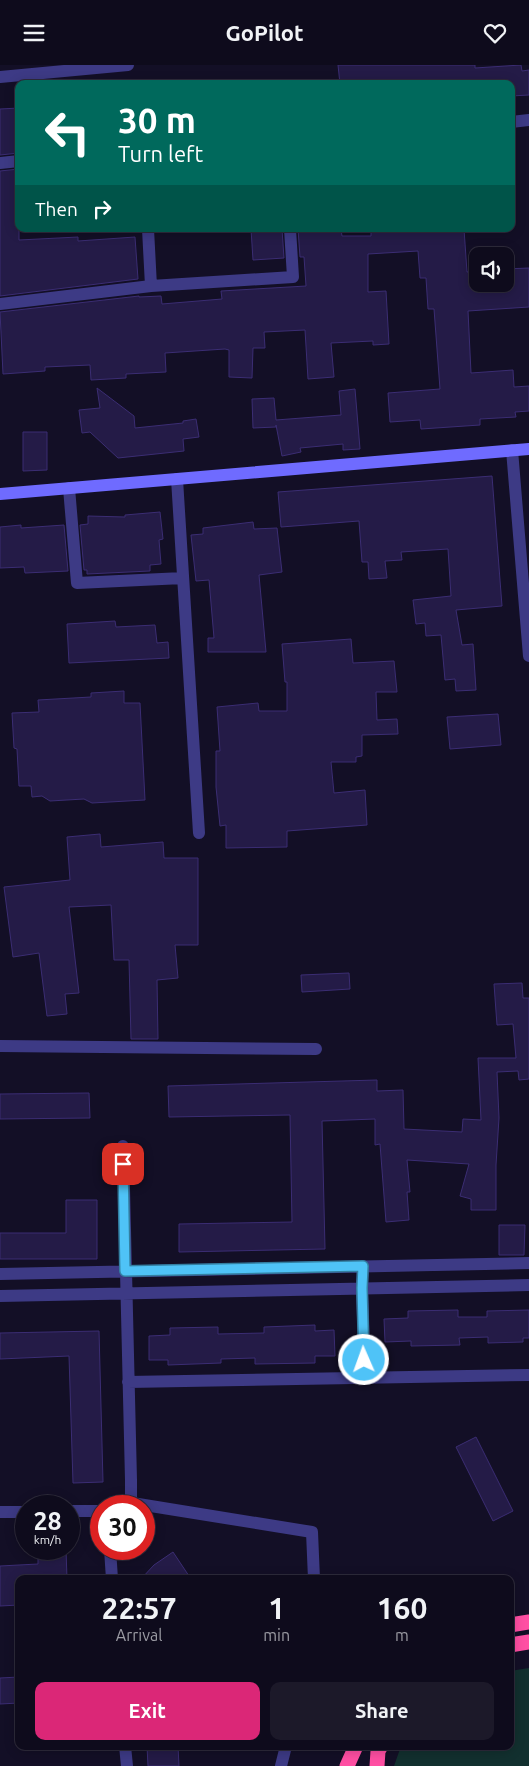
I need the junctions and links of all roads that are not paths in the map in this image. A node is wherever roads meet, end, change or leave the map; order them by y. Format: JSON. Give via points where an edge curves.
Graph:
{"nodes":[{"id":1,"x":128,"y":65,"type":"edge"},
{"id":2,"x":0,"y":77,"type":"edge"},
{"id":3,"x":529,"y":120,"type":"edge"},
{"id":4,"x":515,"y":122,"type":"edge"},
{"id":5,"x":15,"y":161,"type":"edge"},
{"id":6,"x":0,"y":163,"type":"edge"},
{"id":7,"x":148,"y":232,"type":"edge"},
{"id":8,"x":290,"y":232,"type":"edge"},
{"id":9,"x":151,"y":286,"type":"junction"},
{"id":10,"x":0,"y":304,"type":"edge"},
{"id":11,"x":529,"y":449,"type":"edge"},
{"id":12,"x":512,"y":451,"type":"junction"},
{"id":13,"x":177,"y":479,"type":"junction"},
{"id":14,"x":69,"y":488,"type":"junction"},
{"id":15,"x":0,"y":495,"type":"edge"},
{"id":16,"x":182,"y":578,"type":"junction"},
{"id":17,"x":529,"y":656,"type":"edge"},
{"id":18,"x":199,"y":833,"type":"dead end"},
{"id":19,"x":0,"y":1046,"type":"edge"},
{"id":20,"x":316,"y":1049,"type":"dead end"},
{"id":21,"x":122,"y":1146,"type":"dead end"},
{"id":22,"x":529,"y":1263,"type":"edge"},
{"id":23,"x":363,"y":1266,"type":"junction"},
{"id":24,"x":125,"y":1271,"type":"junction"},
{"id":25,"x":0,"y":1274,"type":"edge"},
{"id":26,"x":529,"y":1285,"type":"edge"},
{"id":27,"x":362,"y":1288,"type":"junction"},
{"id":28,"x":126,"y":1293,"type":"junction"},
{"id":29,"x":0,"y":1296,"type":"edge"},
{"id":30,"x":529,"y":1375,"type":"edge"},
{"id":31,"x":365,"y":1378,"type":"junction"},
{"id":32,"x":128,"y":1382,"type":"junction"},
{"id":33,"x":131,"y":1495,"type":"edge"},
{"id":34,"x":155,"y":1509,"type":"edge"},
{"id":35,"x":0,"y":1512,"type":"edge"},
{"id":36,"x":15,"y":1512,"type":"edge"},
{"id":37,"x":111,"y":1560,"type":"edge"},
{"id":38,"x":112,"y":1575,"type":"edge"},
{"id":39,"x":314,"y":1575,"type":"edge"},
{"id":40,"x":529,"y":1622,"type":"edge"},
{"id":41,"x":514,"y":1624,"type":"edge"},
{"id":42,"x":529,"y":1642,"type":"edge"},
{"id":43,"x":514,"y":1644,"type":"edge"},
{"id":44,"x":125,"y":1750,"type":"edge"},
{"id":45,"x":285,"y":1750,"type":"edge"},
{"id":46,"x":354,"y":1750,"type":"edge"},
{"id":47,"x":379,"y":1750,"type":"edge"},
{"id":48,"x":127,"y":1766,"type":"edge"},
{"id":49,"x":281,"y":1766,"type":"edge"},
{"id":50,"x":347,"y":1766,"type":"edge"},
{"id":51,"x":377,"y":1766,"type":"edge"}],
"edges":[{"from":1,"to":2,"type":"street"},
{"from":3,"to":4,"type":"street"},
{"from":5,"to":6,"type":"street"},
{"from":7,"to":9,"type":"street"},
{"from":8,"to":9,"type":"street","via":[[293,277]]},
{"from":9,"to":10,"type":"street"},
{"from":11,"to":12,"type":"street"},
{"from":12,"to":13,"type":"street"},
{"from":12,"to":17,"type":"street"},
{"from":13,"to":14,"type":"street"},
{"from":13,"to":16,"type":"street"},
{"from":14,"to":15,"type":"street"},
{"from":14,"to":16,"type":"street","via":[[77,583]]},
{"from":16,"to":18,"type":"street"},
{"from":19,"to":20,"type":"street"},
{"from":21,"to":24,"type":"street"},
{"from":22,"to":23,"type":"street"},
{"from":23,"to":24,"type":"street"},
{"from":23,"to":27,"type":"street"},
{"from":24,"to":25,"type":"street"},
{"from":24,"to":28,"type":"street"},
{"from":26,"to":27,"type":"street"},
{"from":27,"to":28,"type":"street"},
{"from":27,"to":31,"type":"street"},
{"from":28,"to":29,"type":"street"},
{"from":28,"to":32,"type":"street"},
{"from":30,"to":31,"type":"street"},
{"from":31,"to":32,"type":"street"},
{"from":32,"to":33,"type":"street"},
{"from":34,"to":39,"type":"street","via":[[312,1532]]},
{"from":35,"to":36,"type":"street"},
{"from":37,"to":38,"type":"street"},
{"from":40,"to":41,"type":"highway"},
{"from":42,"to":43,"type":"highway"},
{"from":44,"to":48,"type":"street"},
{"from":45,"to":49,"type":"street"},
{"from":46,"to":50,"type":"highway"},
{"from":47,"to":51,"type":"highway"}]}
